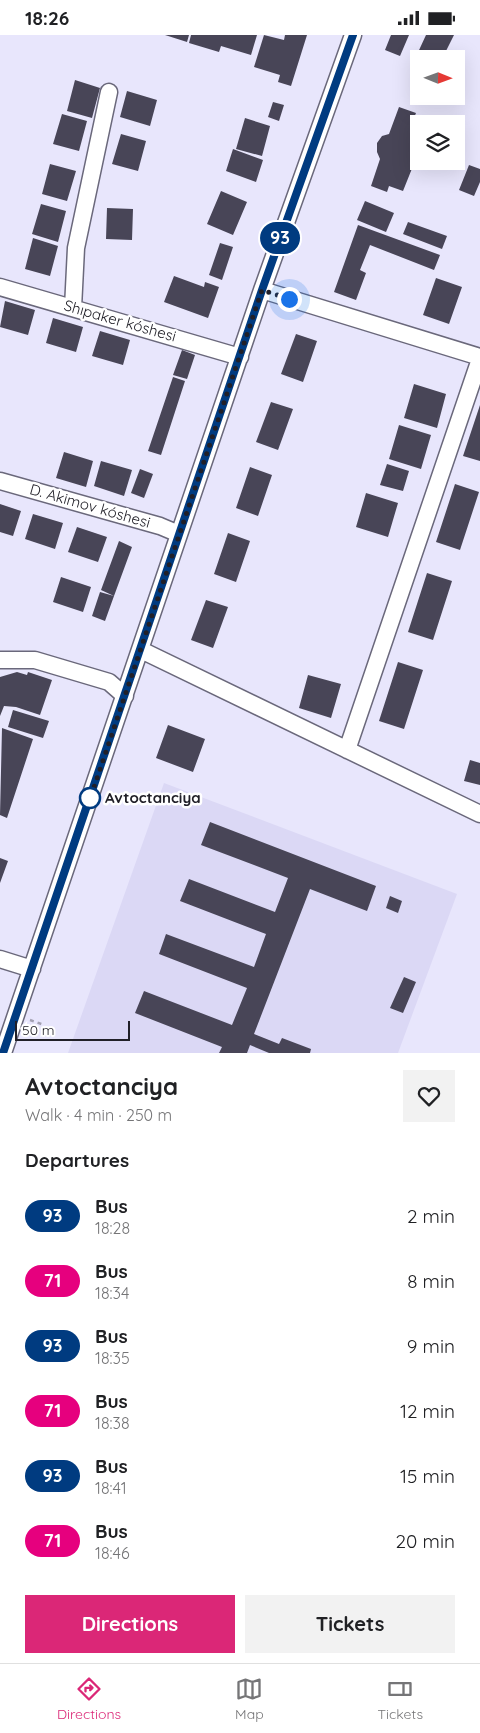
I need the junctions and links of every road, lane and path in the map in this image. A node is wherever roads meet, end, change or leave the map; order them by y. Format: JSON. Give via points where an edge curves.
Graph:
{"nodes":[{"id":1,"x":353,"y":35,"type":"edge"},
{"id":2,"x":109,"y":92,"type":"dead end"},
{"id":3,"x":0,"y":287,"type":"edge"},
{"id":4,"x":262,"y":290,"type":"junction"},
{"id":5,"x":73,"y":308,"type":"junction"},
{"id":6,"x":240,"y":357,"type":"junction"},
{"id":7,"x":480,"y":358,"type":"edge"},
{"id":8,"x":0,"y":481,"type":"edge"},
{"id":9,"x":180,"y":534,"type":"junction"},
{"id":10,"x":141,"y":650,"type":"junction"},
{"id":11,"x":0,"y":660,"type":"edge"},
{"id":12,"x":125,"y":696,"type":"junction"},
{"id":13,"x":347,"y":750,"type":"junction"},
{"id":14,"x":480,"y":814,"type":"edge"},
{"id":15,"x":0,"y":959,"type":"edge"},
{"id":16,"x":32,"y":969,"type":"junction"},
{"id":17,"x":28,"y":1019,"type":"dead end"},
{"id":18,"x":44,"y":1025,"type":"dead end"},
{"id":19,"x":3,"y":1053,"type":"edge"}],
"edges":[{"from":1,"to":4,"type":"street"},
{"from":2,"to":5,"type":"street","via":[[76,248]]},
{"from":3,"to":5,"type":"street","name":"Shıpaker kóshesi"},
{"from":4,"to":6,"type":"street"},
{"from":4,"to":7,"type":"street"},
{"from":5,"to":6,"type":"street","name":"Shıpaker kóshesi"},
{"from":6,"to":9,"type":"street"},
{"from":7,"to":13,"type":"street"},
{"from":8,"to":9,"type":"street","name":"D. Akimov kóshesi"},
{"from":9,"to":10,"type":"street"},
{"from":10,"to":12,"type":"street"},
{"from":10,"to":13,"type":"street"},
{"from":11,"to":12,"type":"street","via":[[35,660],[109,682]]},
{"from":12,"to":16,"type":"street"},
{"from":13,"to":14,"type":"street"},
{"from":15,"to":16,"type":"street"},
{"from":16,"to":19,"type":"street"},
{"from":17,"to":18,"type":"path"}]}
